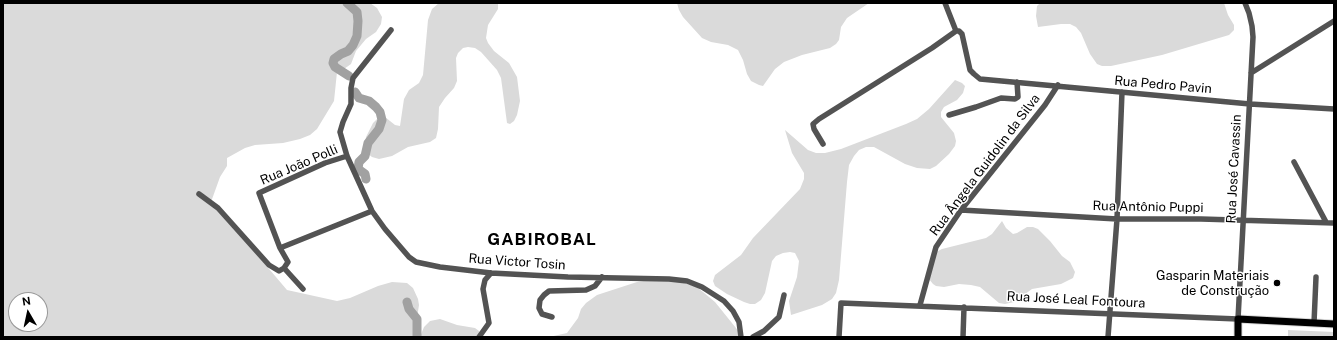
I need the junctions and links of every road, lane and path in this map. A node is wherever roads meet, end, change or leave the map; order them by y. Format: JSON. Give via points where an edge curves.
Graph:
{"nodes":[{"id":1,"x":945,"y":3,"type":"edge"},
{"id":2,"x":1245,"y":3,"type":"edge"},
{"id":3,"x":1334,"y":21,"type":"edge"},
{"id":4,"x":391,"y":30,"type":"dead end"},
{"id":5,"x":956,"y":31,"type":"junction"},
{"id":6,"x":1251,"y":73,"type":"junction"},
{"id":7,"x":1017,"y":82,"type":"junction"},
{"id":8,"x":1058,"y":85,"type":"junction"},
{"id":9,"x":1122,"y":92,"type":"junction"},
{"id":10,"x":1250,"y":104,"type":"junction"},
{"id":11,"x":1334,"y":109,"type":"edge"},
{"id":12,"x":949,"y":115,"type":"dead end"},
{"id":13,"x":823,"y":144,"type":"dead end"},
{"id":14,"x":348,"y":156,"type":"junction"},
{"id":15,"x":1294,"y":162,"type":"dead end"},
{"id":16,"x":199,"y":194,"type":"dead end"},
{"id":17,"x":961,"y":210,"type":"junction"},
{"id":18,"x":372,"y":211,"type":"junction"},
{"id":19,"x":1117,"y":220,"type":"junction"},
{"id":20,"x":1244,"y":220,"type":"junction"},
{"id":21,"x":1326,"y":222,"type":"junction"},
{"id":22,"x":1334,"y":223,"type":"edge"},
{"id":23,"x":280,"y":248,"type":"junction"},
{"id":24,"x":284,"y":268,"type":"junction"},
{"id":25,"x":492,"y":273,"type":"junction"},
{"id":26,"x":602,"y":277,"type":"junction"},
{"id":27,"x":1316,"y":277,"type":"dead end"},
{"id":28,"x":303,"y":289,"type":"dead end"},
{"id":29,"x":784,"y":295,"type":"dead end"},
{"id":30,"x":920,"y":306,"type":"junction"},
{"id":31,"x":964,"y":307,"type":"junction"},
{"id":32,"x":1110,"y":314,"type":"junction"},
{"id":33,"x":552,"y":317,"type":"dead end"},
{"id":34,"x":1238,"y":319,"type":"junction"},
{"id":35,"x":1314,"y":323,"type":"junction"},
{"id":36,"x":1334,"y":324,"type":"edge"},
{"id":37,"x":479,"y":337,"type":"edge"},
{"id":38,"x":741,"y":337,"type":"edge"},
{"id":39,"x":753,"y":337,"type":"edge"},
{"id":40,"x":839,"y":337,"type":"edge"},
{"id":41,"x":963,"y":337,"type":"edge"},
{"id":42,"x":1108,"y":337,"type":"edge"},
{"id":43,"x":1238,"y":337,"type":"edge"}],
"edges":[{"from":1,"to":5,"type":"street"},
{"from":2,"to":6,"type":"street","name":"Rua José Cavassin","via":[[1252,26]]},
{"from":3,"to":6,"type":"street"},
{"from":4,"to":14,"type":"street","name":"Rua Victor Tosin","via":[[353,78],[351,104],[340,132]]},
{"from":5,"to":7,"type":"street","name":"Rua Pedro Pavin","via":[[962,34],[970,70],[980,79]]},
{"from":5,"to":13,"type":"street","via":[[813,124]]},
{"from":6,"to":10,"type":"street","name":"Rua José Cavassin"},
{"from":7,"to":8,"type":"street","name":"Rua Pedro Pavin"},
{"from":7,"to":12,"type":"street","via":[[1018,97],[1015,99],[1001,98]]},
{"from":8,"to":9,"type":"street","name":"Rua Pedro Pavin"},
{"from":8,"to":17,"type":"street","name":"Rua Ângela Guidolin da Silva"},
{"from":9,"to":10,"type":"street","name":"Rua Pedro Pavin"},
{"from":9,"to":19,"type":"street"},
{"from":10,"to":11,"type":"street","name":"Rua Pedro Pavin"},
{"from":10,"to":20,"type":"street","name":"Rua José Cavassin"},
{"from":14,"to":18,"type":"street","name":"Rua Victor Tosin"},
{"from":14,"to":23,"type":"street","name":"Rua João Polli","via":[[325,163],[259,193]]},
{"from":15,"to":21,"type":"street"},
{"from":16,"to":24,"type":"street","via":[[218,208],[269,265],[279,270]]},
{"from":17,"to":19,"type":"street","name":"Rua Antônio Puppi"},
{"from":17,"to":30,"type":"street","name":"Rua Ângela Guidolin da Silva","via":[[936,247]]},
{"from":18,"to":23,"type":"street"},
{"from":18,"to":25,"type":"street","name":"Rua Victor Tosin","via":[[404,252],[416,262]]},
{"from":19,"to":20,"type":"street","name":"Rua Antônio Puppi"},
{"from":19,"to":32,"type":"street"},
{"from":20,"to":21,"type":"street","name":"Rua Antônio Puppi"},
{"from":20,"to":34,"type":"street","name":"Rua José Cavassin"},
{"from":21,"to":22,"type":"street","name":"Rua Antônio Puppi"},
{"from":23,"to":24,"type":"street","via":[[288,262]]},
{"from":24,"to":28,"type":"street"},
{"from":25,"to":26,"type":"street","name":"Rua Victor Tosin"},
{"from":25,"to":37,"type":"street","via":[[485,280],[483,289],[489,323]]},
{"from":26,"to":33,"type":"street","via":[[595,286],[586,290],[549,291],[540,300],[539,308],[542,314]]},
{"from":26,"to":38,"type":"street","name":"Rua Victor Tosin","via":[[669,279],[687,281],[702,287],[724,301],[733,311],[739,322]]},
{"from":27,"to":35,"type":"street"},
{"from":29,"to":39,"type":"street","via":[[779,317]]},
{"from":30,"to":31,"type":"street","name":"Rua José Leal Fontoura"},
{"from":30,"to":40,"type":"street","name":"Rua José Leal Fontoura","via":[[841,303]]},
{"from":31,"to":32,"type":"street","name":"Rua José Leal Fontoura"},
{"from":31,"to":41,"type":"street"},
{"from":32,"to":34,"type":"street","name":"Rua José Leal Fontoura"},
{"from":32,"to":42,"type":"street"},
{"from":34,"to":35,"type":"main road","name":"Rua José Leal Fontoura"},
{"from":34,"to":43,"type":"main road","name":"Rua José Cavassin"},
{"from":35,"to":36,"type":"main road","name":"Rua José Leal Fontoura"}]}
